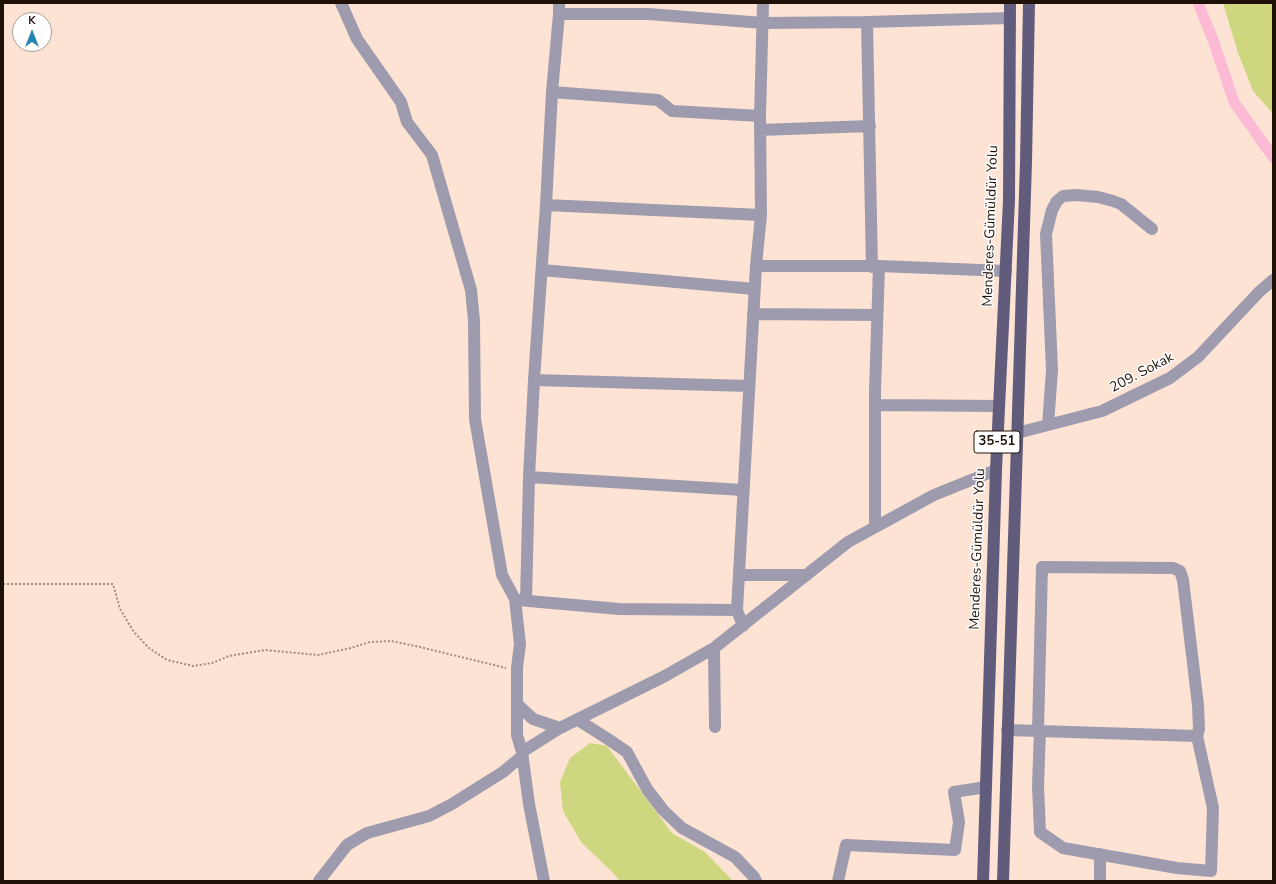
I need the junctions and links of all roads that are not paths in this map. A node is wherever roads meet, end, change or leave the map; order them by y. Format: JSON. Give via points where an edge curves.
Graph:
{"nodes":[{"id":1,"x":341,"y":3,"type":"edge"},
{"id":2,"x":762,"y":3,"type":"edge"},
{"id":3,"x":1010,"y":3,"type":"edge"},
{"id":4,"x":1029,"y":3,"type":"edge"},
{"id":5,"x":559,"y":8,"type":"edge"},
{"id":6,"x":1010,"y":18,"type":"junction"},
{"id":7,"x":867,"y":22,"type":"junction"},
{"id":8,"x":763,"y":23,"type":"junction"},
{"id":9,"x":552,"y":92,"type":"junction"},
{"id":10,"x":760,"y":116,"type":"junction"},
{"id":11,"x":870,"y":126,"type":"junction"},
{"id":12,"x":760,"y":130,"type":"junction"},
{"id":13,"x":546,"y":205,"type":"junction"},
{"id":14,"x":761,"y":215,"type":"junction"},
{"id":15,"x":1152,"y":229,"type":"dead end"},
{"id":16,"x":756,"y":266,"type":"junction"},
{"id":17,"x":875,"y":267,"type":"junction"},
{"id":18,"x":542,"y":270,"type":"junction"},
{"id":19,"x":1006,"y":271,"type":"junction"},
{"id":20,"x":1273,"y":280,"type":"edge"},
{"id":21,"x":754,"y":289,"type":"junction"},
{"id":22,"x":753,"y":314,"type":"junction"},
{"id":23,"x":877,"y":315,"type":"junction"},
{"id":24,"x":534,"y":380,"type":"junction"},
{"id":25,"x":749,"y":386,"type":"junction"},
{"id":26,"x":876,"y":405,"type":"junction"},
{"id":27,"x":999,"y":406,"type":"junction"},
{"id":28,"x":1048,"y":425,"type":"junction"},
{"id":29,"x":1017,"y":433,"type":"junction"},
{"id":30,"x":996,"y":470,"type":"junction"},
{"id":31,"x":529,"y":476,"type":"junction"},
{"id":32,"x":743,"y":490,"type":"junction"},
{"id":33,"x":875,"y":527,"type":"junction"},
{"id":34,"x":739,"y":575,"type":"junction"},
{"id":35,"x":807,"y":575,"type":"junction"},
{"id":36,"x":520,"y":600,"type":"junction"},
{"id":37,"x":737,"y":610,"type":"junction"},
{"id":38,"x":744,"y":626,"type":"junction"},
{"id":39,"x":714,"y":648,"type":"junction"},
{"id":40,"x":517,"y":704,"type":"junction"},
{"id":41,"x":578,"y":720,"type":"junction"},
{"id":42,"x":715,"y":727,"type":"dead end"},
{"id":43,"x":560,"y":728,"type":"junction"},
{"id":44,"x":1007,"y":730,"type":"junction"},
{"id":45,"x":1039,"y":731,"type":"junction"},
{"id":46,"x":1197,"y":736,"type":"junction"},
{"id":47,"x":522,"y":754,"type":"junction"},
{"id":48,"x":986,"y":787,"type":"junction"},
{"id":49,"x":1100,"y":854,"type":"junction"},
{"id":50,"x":1210,"y":876,"type":"edge"},
{"id":51,"x":318,"y":881,"type":"edge"},
{"id":52,"x":544,"y":881,"type":"edge"},
{"id":53,"x":756,"y":881,"type":"edge"},
{"id":54,"x":838,"y":881,"type":"edge"},
{"id":55,"x":983,"y":881,"type":"edge"},
{"id":56,"x":1003,"y":881,"type":"edge"},
{"id":57,"x":1100,"y":881,"type":"edge"}],
"edges":[{"from":1,"to":36,"type":"street","via":[[357,39],[401,102],[407,122],[432,155],[471,290],[474,320],[475,419],[502,575]]},
{"from":2,"to":8,"type":"street"},
{"from":3,"to":6,"type":"main road","name":"Menderes-Gümüldür Yolu","number":"35-51"},
{"from":4,"to":29,"type":"main road","number":"35-51"},
{"from":5,"to":8,"type":"street"},
{"from":5,"to":9,"type":"street"},
{"from":6,"to":7,"type":"street"},
{"from":6,"to":19,"type":"main road","name":"Menderes-Gümüldür Yolu","number":"35-51"},
{"from":7,"to":8,"type":"street"},
{"from":7,"to":11,"type":"street"},
{"from":8,"to":10,"type":"street"},
{"from":9,"to":10,"type":"street","via":[[658,100],[672,111]]},
{"from":9,"to":13,"type":"street"},
{"from":10,"to":12,"type":"street"},
{"from":11,"to":12,"type":"street"},
{"from":11,"to":17,"type":"street"},
{"from":12,"to":14,"type":"street"},
{"from":13,"to":14,"type":"street"},
{"from":13,"to":18,"type":"street"},
{"from":14,"to":16,"type":"street"},
{"from":15,"to":28,"type":"street","via":[[1121,204],[1098,197],[1064,196],[1057,201],[1052,210],[1046,234],[1052,370]]},
{"from":16,"to":17,"type":"street"},
{"from":16,"to":21,"type":"street"},
{"from":17,"to":19,"type":"street"},
{"from":17,"to":23,"type":"street"},
{"from":18,"to":21,"type":"street"},
{"from":18,"to":24,"type":"street"},
{"from":19,"to":27,"type":"main road","name":"Menderes-Gümüldür Yolu","number":"35-51"},
{"from":20,"to":28,"type":"street","name":"209. Sokak","via":[[1198,357],[1170,378],[1102,410]]},
{"from":21,"to":22,"type":"street"},
{"from":22,"to":23,"type":"street"},
{"from":22,"to":25,"type":"street"},
{"from":23,"to":26,"type":"street"},
{"from":24,"to":25,"type":"street"},
{"from":24,"to":31,"type":"street"},
{"from":25,"to":32,"type":"street"},
{"from":26,"to":27,"type":"street"},
{"from":26,"to":33,"type":"street"},
{"from":27,"to":30,"type":"main road","name":"Menderes-Gümüldür Yolu","number":"35-51"},
{"from":28,"to":29,"type":"street","name":"209. Sokak"},
{"from":29,"to":44,"type":"main road","number":"35-51"},
{"from":30,"to":33,"type":"street","via":[[934,495]]},
{"from":30,"to":48,"type":"main road","name":"Menderes-Gümüldür Yolu","number":"35-51"},
{"from":31,"to":32,"type":"street"},
{"from":31,"to":36,"type":"street"},
{"from":32,"to":34,"type":"street"},
{"from":33,"to":35,"type":"street","via":[[848,542]]},
{"from":34,"to":35,"type":"street"},
{"from":34,"to":37,"type":"street"},
{"from":35,"to":38,"type":"street"},
{"from":36,"to":37,"type":"street","via":[[619,609]]},
{"from":36,"to":40,"type":"street"},
{"from":37,"to":38,"type":"street"},
{"from":38,"to":39,"type":"street"},
{"from":39,"to":41,"type":"street"},
{"from":39,"to":42,"type":"street"},
{"from":40,"to":43,"type":"street","via":[[533,719]]},
{"from":40,"to":47,"type":"street","via":[[516,735]]},
{"from":41,"to":43,"type":"street"},
{"from":41,"to":53,"type":"street","via":[[627,752],[647,789],[682,828],[735,857]]},
{"from":43,"to":47,"type":"street"},
{"from":44,"to":45,"type":"street"},
{"from":44,"to":56,"type":"main road","number":"35-51"},
{"from":45,"to":46,"type":"street"},
{"from":45,"to":46,"type":"street","via":[[1042,567],[1173,568],[1180,571],[1183,580],[1198,705]]},
{"from":45,"to":49,"type":"street","via":[[1040,832],[1063,848]]},
{"from":46,"to":50,"type":"street","via":[[1213,808]]},
{"from":47,"to":51,"type":"street","via":[[503,772],[429,816],[367,833],[347,844]]},
{"from":47,"to":52,"type":"street"},
{"from":48,"to":54,"type":"street","via":[[954,792],[959,822],[955,850],[846,845]]},
{"from":48,"to":55,"type":"main road","name":"Menderes-Gümüldür Yolu","number":"35-51"},
{"from":49,"to":50,"type":"street"},
{"from":49,"to":57,"type":"street"}]}
